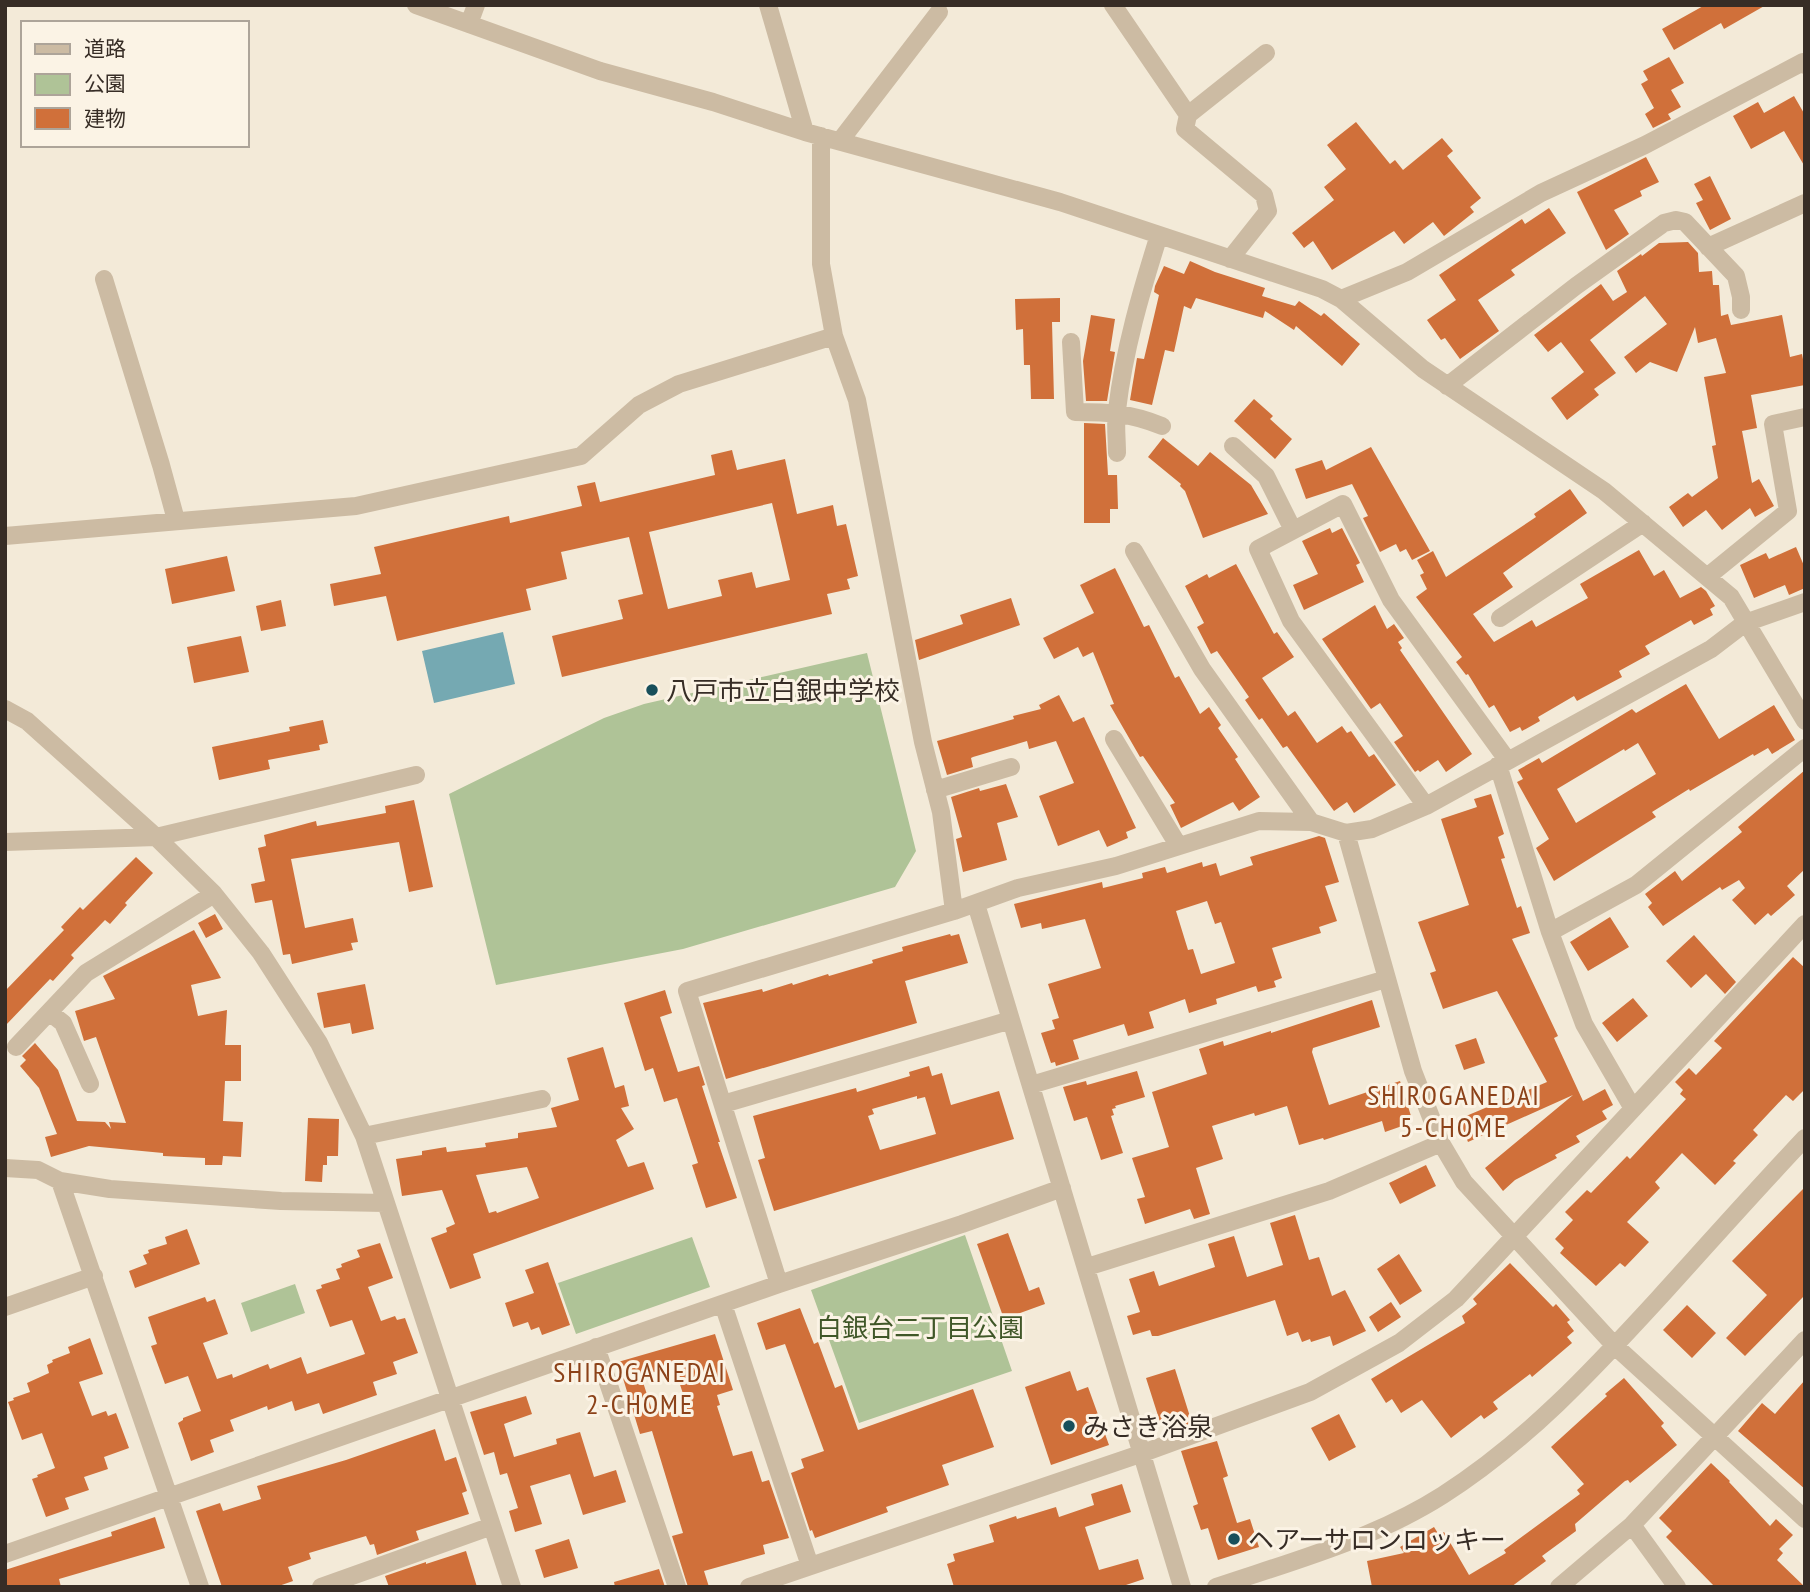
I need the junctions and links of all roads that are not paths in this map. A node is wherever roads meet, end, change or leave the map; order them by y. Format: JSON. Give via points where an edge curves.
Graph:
{"nodes":[{"id":1,"x":416,"y":5,"type":"edge"},
{"id":2,"x":476,"y":5,"type":"edge"},
{"id":3,"x":768,"y":5,"type":"edge"},
{"id":4,"x":1113,"y":5,"type":"edge"},
{"id":5,"x":939,"y":12,"type":"dead end"},
{"id":6,"x":469,"y":24,"type":"junction"},
{"id":7,"x":1266,"y":52,"type":"dead end"},
{"id":8,"x":1805,"y":65,"type":"edge"},
{"id":9,"x":1188,"y":115,"type":"junction"},
{"id":10,"x":813,"y":134,"type":"junction"},
{"id":11,"x":840,"y":141,"type":"junction"},
{"id":12,"x":1805,"y":204,"type":"edge"},
{"id":13,"x":1159,"y":235,"type":"junction"},
{"id":14,"x":1708,"y":247,"type":"junction"},
{"id":15,"x":1230,"y":259,"type":"junction"},
{"id":16,"x":104,"y":279,"type":"dead end"},
{"id":17,"x":1341,"y":299,"type":"junction"},
{"id":18,"x":1741,"y":310,"type":"dead end"},
{"id":19,"x":834,"y":336,"type":"junction"},
{"id":20,"x":1071,"y":342,"type":"dead end"},
{"id":21,"x":1447,"y":386,"type":"junction"},
{"id":22,"x":1116,"y":412,"type":"junction"},
{"id":23,"x":1805,"y":417,"type":"edge"},
{"id":24,"x":1162,"y":426,"type":"dead end"},
{"id":25,"x":1233,"y":446,"type":"dead end"},
{"id":26,"x":1117,"y":453,"type":"dead end"},
{"id":27,"x":176,"y":520,"type":"junction"},
{"id":28,"x":1643,"y":523,"type":"junction"},
{"id":29,"x":1293,"y":530,"type":"junction"},
{"id":30,"x":5,"y":536,"type":"edge"},
{"id":31,"x":1133,"y":551,"type":"dead end"},
{"id":32,"x":1707,"y":577,"type":"junction"},
{"id":33,"x":1805,"y":602,"type":"edge"},
{"id":34,"x":1500,"y":618,"type":"dead end"},
{"id":35,"x":1745,"y":623,"type":"junction"},
{"id":36,"x":5,"y":709,"type":"edge"},
{"id":37,"x":1805,"y":721,"type":"edge"},
{"id":38,"x":1114,"y":739,"type":"dead end"},
{"id":39,"x":1805,"y":748,"type":"edge"},
{"id":40,"x":1503,"y":763,"type":"junction"},
{"id":41,"x":1010,"y":767,"type":"dead end"},
{"id":42,"x":416,"y":775,"type":"dead end"},
{"id":43,"x":935,"y":790,"type":"junction"},
{"id":44,"x":1426,"y":806,"type":"junction"},
{"id":45,"x":1311,"y":822,"type":"junction"},
{"id":46,"x":1346,"y":834,"type":"junction"},
{"id":47,"x":156,"y":837,"type":"junction"},
{"id":48,"x":5,"y":842,"type":"edge"},
{"id":49,"x":1178,"y":845,"type":"junction"},
{"id":50,"x":214,"y":894,"type":"junction"},
{"id":51,"x":976,"y":904,"type":"junction"},
{"id":52,"x":954,"y":911,"type":"junction"},
{"id":53,"x":1805,"y":924,"type":"edge"},
{"id":54,"x":1550,"y":932,"type":"junction"},
{"id":55,"x":1386,"y":979,"type":"junction"},
{"id":56,"x":49,"y":1012,"type":"junction"},
{"id":57,"x":1011,"y":1020,"type":"junction"},
{"id":58,"x":16,"y":1047,"type":"dead end"},
{"id":59,"x":90,"y":1084,"type":"dead end"},
{"id":60,"x":1031,"y":1085,"type":"junction"},
{"id":61,"x":542,"y":1099,"type":"dead end"},
{"id":62,"x":723,"y":1104,"type":"junction"},
{"id":63,"x":1632,"y":1107,"type":"junction"},
{"id":64,"x":364,"y":1136,"type":"junction"},
{"id":65,"x":1805,"y":1138,"type":"edge"},
{"id":66,"x":1441,"y":1143,"type":"junction"},
{"id":67,"x":5,"y":1168,"type":"edge"},
{"id":68,"x":60,"y":1181,"type":"junction"},
{"id":69,"x":1062,"y":1188,"type":"junction"},
{"id":70,"x":385,"y":1203,"type":"junction"},
{"id":71,"x":1513,"y":1237,"type":"junction"},
{"id":72,"x":1087,"y":1267,"type":"junction"},
{"id":73,"x":94,"y":1276,"type":"junction"},
{"id":74,"x":779,"y":1283,"type":"junction"},
{"id":75,"x":723,"y":1304,"type":"junction"},
{"id":76,"x":5,"y":1307,"type":"edge"},
{"id":77,"x":1805,"y":1340,"type":"edge"},
{"id":78,"x":1615,"y":1346,"type":"junction"},
{"id":79,"x":596,"y":1347,"type":"junction"},
{"id":80,"x":451,"y":1399,"type":"junction"},
{"id":81,"x":1713,"y":1437,"type":"junction"},
{"id":82,"x":1143,"y":1453,"type":"junction"},
{"id":83,"x":169,"y":1498,"type":"junction"},
{"id":84,"x":1805,"y":1518,"type":"edge"},
{"id":85,"x":1632,"y":1525,"type":"junction"},
{"id":86,"x":492,"y":1526,"type":"junction"},
{"id":87,"x":5,"y":1554,"type":"edge"},
{"id":88,"x":810,"y":1566,"type":"junction"},
{"id":89,"x":200,"y":1587,"type":"edge"},
{"id":90,"x":321,"y":1587,"type":"edge"},
{"id":91,"x":512,"y":1587,"type":"edge"},
{"id":92,"x":677,"y":1587,"type":"edge"},
{"id":93,"x":749,"y":1587,"type":"edge"},
{"id":94,"x":1182,"y":1587,"type":"edge"},
{"id":95,"x":1216,"y":1587,"type":"edge"},
{"id":96,"x":1559,"y":1587,"type":"edge"},
{"id":97,"x":1677,"y":1587,"type":"edge"}],
"edges":[{"from":1,"to":6,"type":"street"},
{"from":2,"to":6,"type":"street"},
{"from":3,"to":10,"type":"street"},
{"from":4,"to":9,"type":"street"},
{"from":5,"to":11,"type":"street"},
{"from":6,"to":10,"type":"street","via":[[600,71]]},
{"from":7,"to":9,"type":"street"},
{"from":8,"to":17,"type":"street","via":[[1803,62],[1645,145],[1541,193],[1408,272]]},
{"from":9,"to":15,"type":"street","via":[[1185,129],[1264,195],[1268,211]]},
{"from":10,"to":11,"type":"street"},
{"from":10,"to":19,"type":"street","via":[[821,264]]},
{"from":11,"to":13,"type":"street","via":[[1060,202]]},
{"from":12,"to":14,"type":"street"},
{"from":13,"to":15,"type":"street"},
{"from":13,"to":22,"type":"street","via":[[1132,331]]},
{"from":14,"to":18,"type":"street","via":[[1736,276]]},
{"from":14,"to":21,"type":"street","via":[[1685,222],[1664,223]]},
{"from":15,"to":17,"type":"street"},
{"from":16,"to":27,"type":"street"},
{"from":17,"to":21,"type":"street"},
{"from":19,"to":27,"type":"street","via":[[679,384],[639,405],[581,456],[356,506]]},
{"from":19,"to":43,"type":"street","via":[[856,400]]},
{"from":20,"to":22,"type":"street","via":[[1075,412]]},
{"from":21,"to":28,"type":"street","via":[[1604,491]]},
{"from":22,"to":24,"type":"street"},
{"from":22,"to":26,"type":"street"},
{"from":23,"to":32,"type":"street","via":[[1773,424],[1787,512]]},
{"from":25,"to":29,"type":"street","via":[[1266,476]]},
{"from":27,"to":30,"type":"street"},
{"from":28,"to":32,"type":"street"},
{"from":28,"to":34,"type":"street"},
{"from":29,"to":40,"type":"street","via":[[1343,504],[1391,600]]},
{"from":29,"to":44,"type":"street","via":[[1258,549],[1291,621]]},
{"from":31,"to":45,"type":"street","via":[[1202,669]]},
{"from":32,"to":35,"type":"street","via":[[1731,597]]},
{"from":33,"to":35,"type":"street"},
{"from":35,"to":37,"type":"street"},
{"from":35,"to":40,"type":"street","via":[[1711,649]]},
{"from":36,"to":47,"type":"street","via":[[27,721]]},
{"from":38,"to":49,"type":"street"},
{"from":39,"to":54,"type":"street","via":[[1636,885]]},
{"from":40,"to":44,"type":"street"},
{"from":40,"to":54,"type":"street"},
{"from":41,"to":43,"type":"street"},
{"from":42,"to":47,"type":"street"},
{"from":43,"to":52,"type":"street"},
{"from":44,"to":46,"type":"street","via":[[1372,829]]},
{"from":45,"to":46,"type":"street"},
{"from":45,"to":49,"type":"street","via":[[1259,821]]},
{"from":46,"to":55,"type":"street"},
{"from":47,"to":48,"type":"street"},
{"from":47,"to":50,"type":"street"},
{"from":49,"to":51,"type":"street","via":[[1115,866],[1018,888]]},
{"from":50,"to":56,"type":"street","via":[[86,972]]},
{"from":50,"to":64,"type":"street","via":[[261,953],[319,1043]]},
{"from":51,"to":52,"type":"street"},
{"from":51,"to":57,"type":"street"},
{"from":52,"to":62,"type":"street","via":[[687,991]]},
{"from":53,"to":63,"type":"street"},
{"from":54,"to":63,"type":"street","via":[[1584,1024]]},
{"from":55,"to":60,"type":"street"},
{"from":55,"to":66,"type":"street","via":[[1413,1071]]},
{"from":56,"to":58,"type":"street"},
{"from":56,"to":59,"type":"street","via":[[63,1023]]},
{"from":57,"to":60,"type":"street"},
{"from":57,"to":62,"type":"street"},
{"from":60,"to":69,"type":"street"},
{"from":61,"to":64,"type":"street"},
{"from":62,"to":74,"type":"street"},
{"from":63,"to":71,"type":"street"},
{"from":64,"to":70,"type":"street"},
{"from":65,"to":78,"type":"street"},
{"from":66,"to":71,"type":"street","via":[[1464,1182]]},
{"from":66,"to":72,"type":"street","via":[[1329,1191]]},
{"from":67,"to":68,"type":"street","via":[[38,1170]]},
{"from":68,"to":70,"type":"street","via":[[281,1201]]},
{"from":68,"to":73,"type":"street"},
{"from":69,"to":72,"type":"street"},
{"from":69,"to":74,"type":"street"},
{"from":70,"to":80,"type":"street"},
{"from":71,"to":78,"type":"street"},
{"from":71,"to":82,"type":"street","via":[[1456,1299],[1399,1343],[1310,1392]]},
{"from":72,"to":82,"type":"street"},
{"from":73,"to":76,"type":"street"},
{"from":73,"to":83,"type":"street"},
{"from":74,"to":75,"type":"street"},
{"from":75,"to":79,"type":"street"},
{"from":75,"to":88,"type":"street"},
{"from":77,"to":81,"type":"street"},
{"from":78,"to":81,"type":"street"},
{"from":78,"to":95,"type":"street","via":[[1544,1418],[1440,1497],[1322,1551]]},
{"from":79,"to":80,"type":"street"},
{"from":79,"to":92,"type":"street"},
{"from":80,"to":83,"type":"street"},
{"from":80,"to":86,"type":"street"},
{"from":81,"to":84,"type":"street"},
{"from":81,"to":85,"type":"street"},
{"from":82,"to":88,"type":"street"},
{"from":82,"to":94,"type":"street"},
{"from":83,"to":87,"type":"street"},
{"from":83,"to":89,"type":"street"},
{"from":85,"to":96,"type":"street"},
{"from":85,"to":97,"type":"street"},
{"from":86,"to":90,"type":"street"},
{"from":86,"to":91,"type":"street"},
{"from":88,"to":93,"type":"street"}]}
